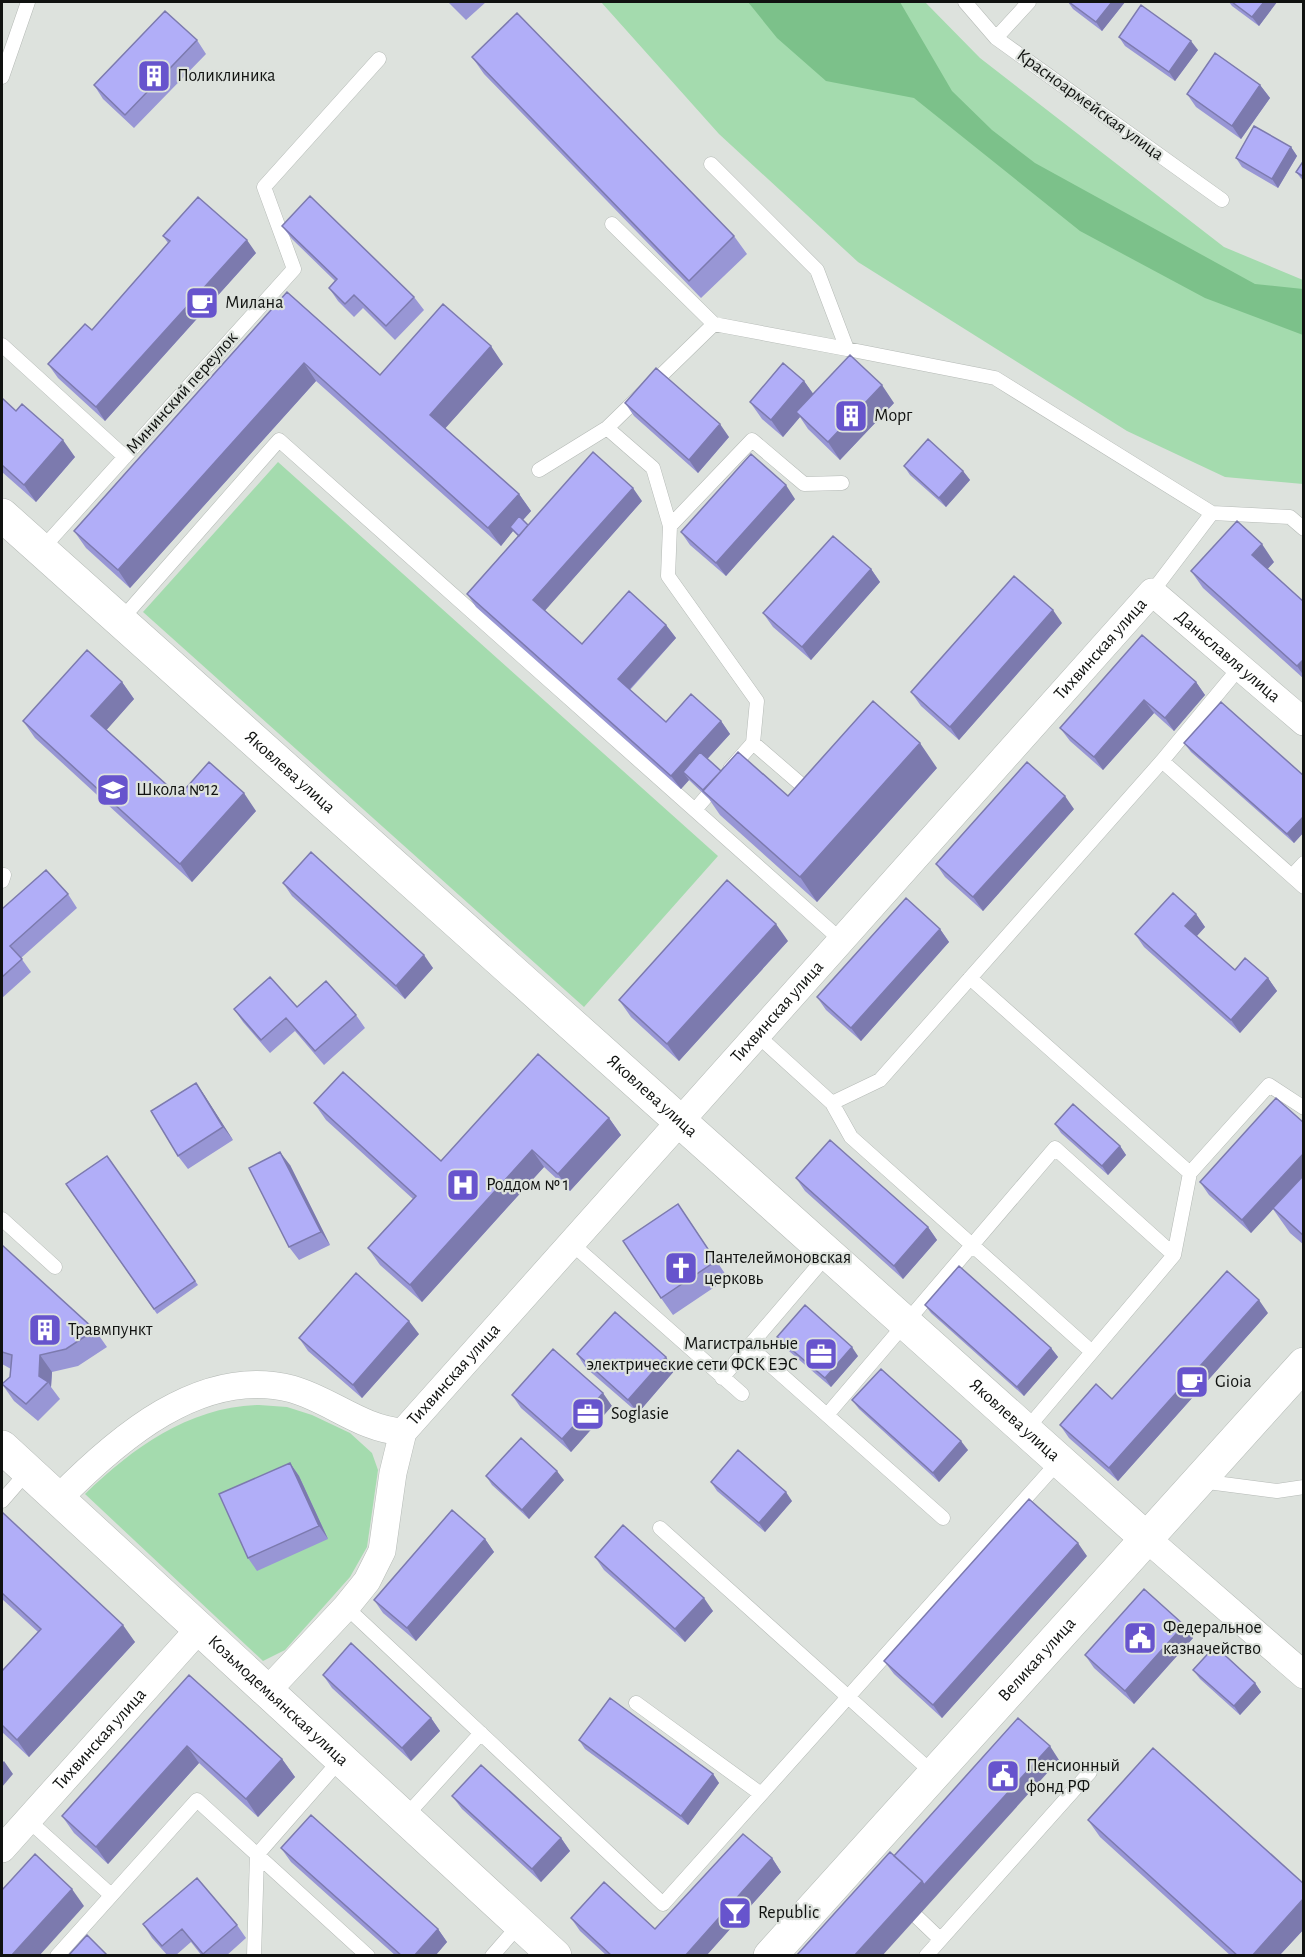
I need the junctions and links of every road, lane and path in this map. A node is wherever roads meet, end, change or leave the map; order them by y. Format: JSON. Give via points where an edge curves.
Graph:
{"nodes":[{"id":1,"x":28,"y":2,"type":"edge"},
{"id":2,"x":965,"y":2,"type":"edge"},
{"id":3,"x":1029,"y":2,"type":"edge"},
{"id":4,"x":996,"y":38,"type":"junction"},
{"id":5,"x":379,"y":59,"type":"dead end"},
{"id":6,"x":2,"y":77,"type":"edge"},
{"id":7,"x":711,"y":164,"type":"dead end"},
{"id":8,"x":1222,"y":200,"type":"dead end"},
{"id":9,"x":612,"y":224,"type":"edge"},
{"id":10,"x":714,"y":324,"type":"junction"},
{"id":11,"x":2,"y":345,"type":"edge"},
{"id":12,"x":848,"y":349,"type":"junction"},
{"id":13,"x":607,"y":428,"type":"junction"},
{"id":14,"x":125,"y":457,"type":"junction"},
{"id":15,"x":539,"y":470,"type":"dead end"},
{"id":16,"x":842,"y":483,"type":"dead end"},
{"id":17,"x":1212,"y":513,"type":"junction"},
{"id":18,"x":2,"y":515,"type":"edge"},
{"id":19,"x":669,"y":526,"type":"junction"},
{"id":20,"x":1304,"y":530,"type":"edge"},
{"id":21,"x":41,"y":550,"type":"junction"},
{"id":22,"x":1152,"y":592,"type":"junction"},
{"id":23,"x":120,"y":621,"type":"junction"},
{"id":24,"x":1240,"y":667,"type":"junction"},
{"id":25,"x":1304,"y":722,"type":"edge"},
{"id":26,"x":753,"y":743,"type":"junction"},
{"id":27,"x":1162,"y":761,"type":"junction"},
{"id":28,"x":725,"y":775,"type":"edge"},
{"id":29,"x":804,"y":787,"type":"edge"},
{"id":30,"x":706,"y":797,"type":"edge"},
{"id":31,"x":695,"y":810,"type":"junction"},
{"id":32,"x":1304,"y":863,"type":"edge"},
{"id":33,"x":1292,"y":876,"type":"junction"},
{"id":34,"x":1304,"y":886,"type":"edge"},
{"id":35,"x":842,"y":941,"type":"junction"},
{"id":36,"x":970,"y":978,"type":"junction"},
{"id":37,"x":757,"y":1035,"type":"junction"},
{"id":38,"x":832,"y":1103,"type":"junction"},
{"id":39,"x":1304,"y":1108,"type":"edge"},
{"id":40,"x":679,"y":1121,"type":"junction"},
{"id":41,"x":1190,"y":1173,"type":"junction"},
{"id":42,"x":2,"y":1219,"type":"edge"},
{"id":43,"x":571,"y":1243,"type":"junction"},
{"id":44,"x":971,"y":1246,"type":"junction"},
{"id":45,"x":828,"y":1254,"type":"junction"},
{"id":46,"x":1174,"y":1255,"type":"junction"},
{"id":47,"x":55,"y":1267,"type":"dead end"},
{"id":48,"x":905,"y":1323,"type":"junction"},
{"id":49,"x":749,"y":1346,"type":"junction"},
{"id":50,"x":1092,"y":1352,"type":"junction"},
{"id":51,"x":1304,"y":1364,"type":"edge"},
{"id":52,"x":722,"y":1378,"type":"junction"},
{"id":53,"x":742,"y":1394,"type":"dead end"},
{"id":54,"x":827,"y":1415,"type":"junction"},
{"id":55,"x":1025,"y":1431,"type":"junction"},
{"id":56,"x":403,"y":1432,"type":"junction"},
{"id":57,"x":2,"y":1447,"type":"edge"},
{"id":58,"x":1059,"y":1461,"type":"junction"},
{"id":59,"x":28,"y":1471,"type":"junction"},
{"id":60,"x":1198,"y":1481,"type":"junction"},
{"id":61,"x":1304,"y":1487,"type":"edge"},
{"id":62,"x":58,"y":1498,"type":"junction"},
{"id":63,"x":2,"y":1501,"type":"edge"},
{"id":64,"x":943,"y":1518,"type":"dead end"},
{"id":65,"x":660,"y":1528,"type":"dead end"},
{"id":66,"x":1146,"y":1538,"type":"junction"},
{"id":67,"x":346,"y":1607,"type":"junction"},
{"id":68,"x":199,"y":1629,"type":"junction"},
{"id":69,"x":1304,"y":1675,"type":"edge"},
{"id":70,"x":267,"y":1691,"type":"junction"},
{"id":71,"x":848,"y":1697,"type":"junction"},
{"id":72,"x":636,"y":1703,"type":"dead end"},
{"id":73,"x":481,"y":1733,"type":"junction"},
{"id":74,"x":341,"y":1759,"type":"junction"},
{"id":75,"x":1090,"y":1772,"type":"dead end"},
{"id":76,"x":934,"y":1774,"type":"junction"},
{"id":77,"x":761,"y":1794,"type":"junction"},
{"id":78,"x":405,"y":1817,"type":"junction"},
{"id":79,"x":28,"y":1820,"type":"junction"},
{"id":80,"x":2,"y":1849,"type":"edge"},
{"id":81,"x":257,"y":1855,"type":"junction"},
{"id":82,"x":111,"y":1896,"type":"junction"},
{"id":83,"x":917,"y":1917,"type":"dead end"},
{"id":84,"x":520,"y":1924,"type":"junction"},
{"id":85,"x":940,"y":1939,"type":"junction"},
{"id":86,"x":57,"y":1956,"type":"edge"},
{"id":87,"x":254,"y":1956,"type":"edge"},
{"id":88,"x":368,"y":1956,"type":"edge"},
{"id":89,"x":492,"y":1956,"type":"edge"},
{"id":90,"x":555,"y":1956,"type":"edge"},
{"id":91,"x":770,"y":1956,"type":"edge"},
{"id":92,"x":926,"y":1956,"type":"edge"}],
"edges":[{"from":1,"to":6,"type":"lane"},
{"from":2,"to":4,"type":"lane","name":"Красноармейская улица"},
{"from":3,"to":4,"type":"lane"},
{"from":4,"to":8,"type":"lane","name":"Красноармейская улица"},
{"from":5,"to":14,"type":"lane","name":"Мининский переулок","via":[[264,187],[294,269]]},
{"from":7,"to":12,"type":"lane","via":[[817,270]]},
{"from":9,"to":10,"type":"lane"},
{"from":10,"to":12,"type":"lane"},
{"from":10,"to":13,"type":"lane"},
{"from":11,"to":14,"type":"lane"},
{"from":12,"to":17,"type":"lane","via":[[995,378]]},
{"from":13,"to":15,"type":"lane"},
{"from":13,"to":19,"type":"lane","via":[[653,468]]},
{"from":14,"to":21,"type":"lane","name":"Мининский переулок"},
{"from":16,"to":19,"type":"lane","via":[[804,484],[752,440]]},
{"from":17,"to":20,"type":"lane","via":[[1290,517]]},
{"from":17,"to":22,"type":"lane"},
{"from":18,"to":21,"type":"street","name":"Яковлева улица"},
{"from":19,"to":26,"type":"lane","via":[[668,576],[757,701]]},
{"from":21,"to":23,"type":"street","name":"Яковлева улица"},
{"from":22,"to":24,"type":"street","name":"Даньславля улица"},
{"from":22,"to":35,"type":"street","name":"Тихвинская улица"},
{"from":23,"to":31,"type":"lane","via":[[279,440]]},
{"from":23,"to":40,"type":"street","name":"Яковлева улица"},
{"from":24,"to":25,"type":"street","name":"Даньславля улица"},
{"from":24,"to":27,"type":"lane"},
{"from":26,"to":28,"type":"lane"},
{"from":26,"to":29,"type":"lane"},
{"from":27,"to":33,"type":"lane"},
{"from":27,"to":36,"type":"lane"},
{"from":30,"to":31,"type":"lane"},
{"from":31,"to":35,"type":"lane"},
{"from":32,"to":33,"type":"lane"},
{"from":33,"to":34,"type":"lane"},
{"from":35,"to":37,"type":"street","name":"Тихвинская улица"},
{"from":36,"to":38,"type":"lane","via":[[880,1080]]},
{"from":36,"to":41,"type":"lane"},
{"from":37,"to":38,"type":"lane"},
{"from":37,"to":40,"type":"street","name":"Тихвинская улица"},
{"from":38,"to":44,"type":"lane","via":[[850,1137]]},
{"from":39,"to":41,"type":"lane","via":[[1269,1084]]},
{"from":40,"to":43,"type":"street","name":"Тихвинская улица"},
{"from":40,"to":45,"type":"street","name":"Яковлева улица"},
{"from":41,"to":46,"type":"lane"},
{"from":42,"to":47,"type":"lane"},
{"from":43,"to":52,"type":"lane"},
{"from":43,"to":56,"type":"street","name":"Тихвинская улица"},
{"from":44,"to":46,"type":"lane","via":[[1055,1149]]},
{"from":44,"to":48,"type":"lane"},
{"from":44,"to":50,"type":"lane"},
{"from":45,"to":48,"type":"street","name":"Яковлева улица"},
{"from":45,"to":49,"type":"lane"},
{"from":46,"to":50,"type":"lane"},
{"from":48,"to":54,"type":"lane"},
{"from":48,"to":55,"type":"street","name":"Яковлева улица"},
{"from":49,"to":52,"type":"lane"},
{"from":49,"to":54,"type":"lane"},
{"from":50,"to":55,"type":"lane"},
{"from":51,"to":60,"type":"street","name":"Великая улица"},
{"from":52,"to":53,"type":"lane"},
{"from":54,"to":64,"type":"lane"},
{"from":55,"to":58,"type":"street","name":"Яковлева улица"},
{"from":56,"to":62,"type":"street","name":"Тихвинская улица","via":[[373,1427],[293,1389],[247,1386],[218,1391],[148,1422],[110,1448]]},
{"from":56,"to":67,"type":"street","name":"Тихвинская улица","via":[[382,1551]]},
{"from":57,"to":59,"type":"street","name":"Козьмодемьянская улица"},
{"from":58,"to":66,"type":"street","name":"Яковлева улица"},
{"from":58,"to":71,"type":"lane"},
{"from":59,"to":62,"type":"street","name":"Козьмодемьянская улица"},
{"from":59,"to":63,"type":"lane"},
{"from":60,"to":61,"type":"lane","via":[[1277,1491]]},
{"from":60,"to":66,"type":"street","name":"Великая улица"},
{"from":62,"to":68,"type":"street","name":"Козьмодемьянская улица"},
{"from":65,"to":71,"type":"lane"},
{"from":66,"to":69,"type":"street","name":"Яковлева улица"},
{"from":66,"to":76,"type":"street","name":"Великая улица"},
{"from":67,"to":70,"type":"street","name":"Тихвинская улица"},
{"from":67,"to":73,"type":"lane"},
{"from":68,"to":70,"type":"street","name":"Козьмодемьянская улица"},
{"from":68,"to":79,"type":"street","name":"Тихвинская улица"},
{"from":70,"to":74,"type":"street","name":"Козьмодемьянская улица"},
{"from":71,"to":76,"type":"lane"},
{"from":71,"to":77,"type":"lane"},
{"from":72,"to":77,"type":"lane"},
{"from":73,"to":77,"type":"lane","via":[[663,1904]]},
{"from":73,"to":78,"type":"lane"},
{"from":74,"to":78,"type":"street","name":"Козьмодемьянская улица"},
{"from":74,"to":81,"type":"lane"},
{"from":75,"to":85,"type":"lane"},
{"from":76,"to":91,"type":"street","name":"Великая улица","via":[[859,1864]]},
{"from":78,"to":84,"type":"street","name":"Козьмодемьянская улица"},
{"from":79,"to":80,"type":"street","name":"Тихвинская улица"},
{"from":79,"to":82,"type":"lane"},
{"from":81,"to":82,"type":"lane","via":[[196,1800]]},
{"from":81,"to":87,"type":"lane"},
{"from":81,"to":88,"type":"lane"},
{"from":82,"to":86,"type":"lane"},
{"from":83,"to":85,"type":"lane"},
{"from":84,"to":89,"type":"lane"},
{"from":84,"to":90,"type":"street","name":"Козьмодемьянская улица"},
{"from":85,"to":92,"type":"lane"}]}
